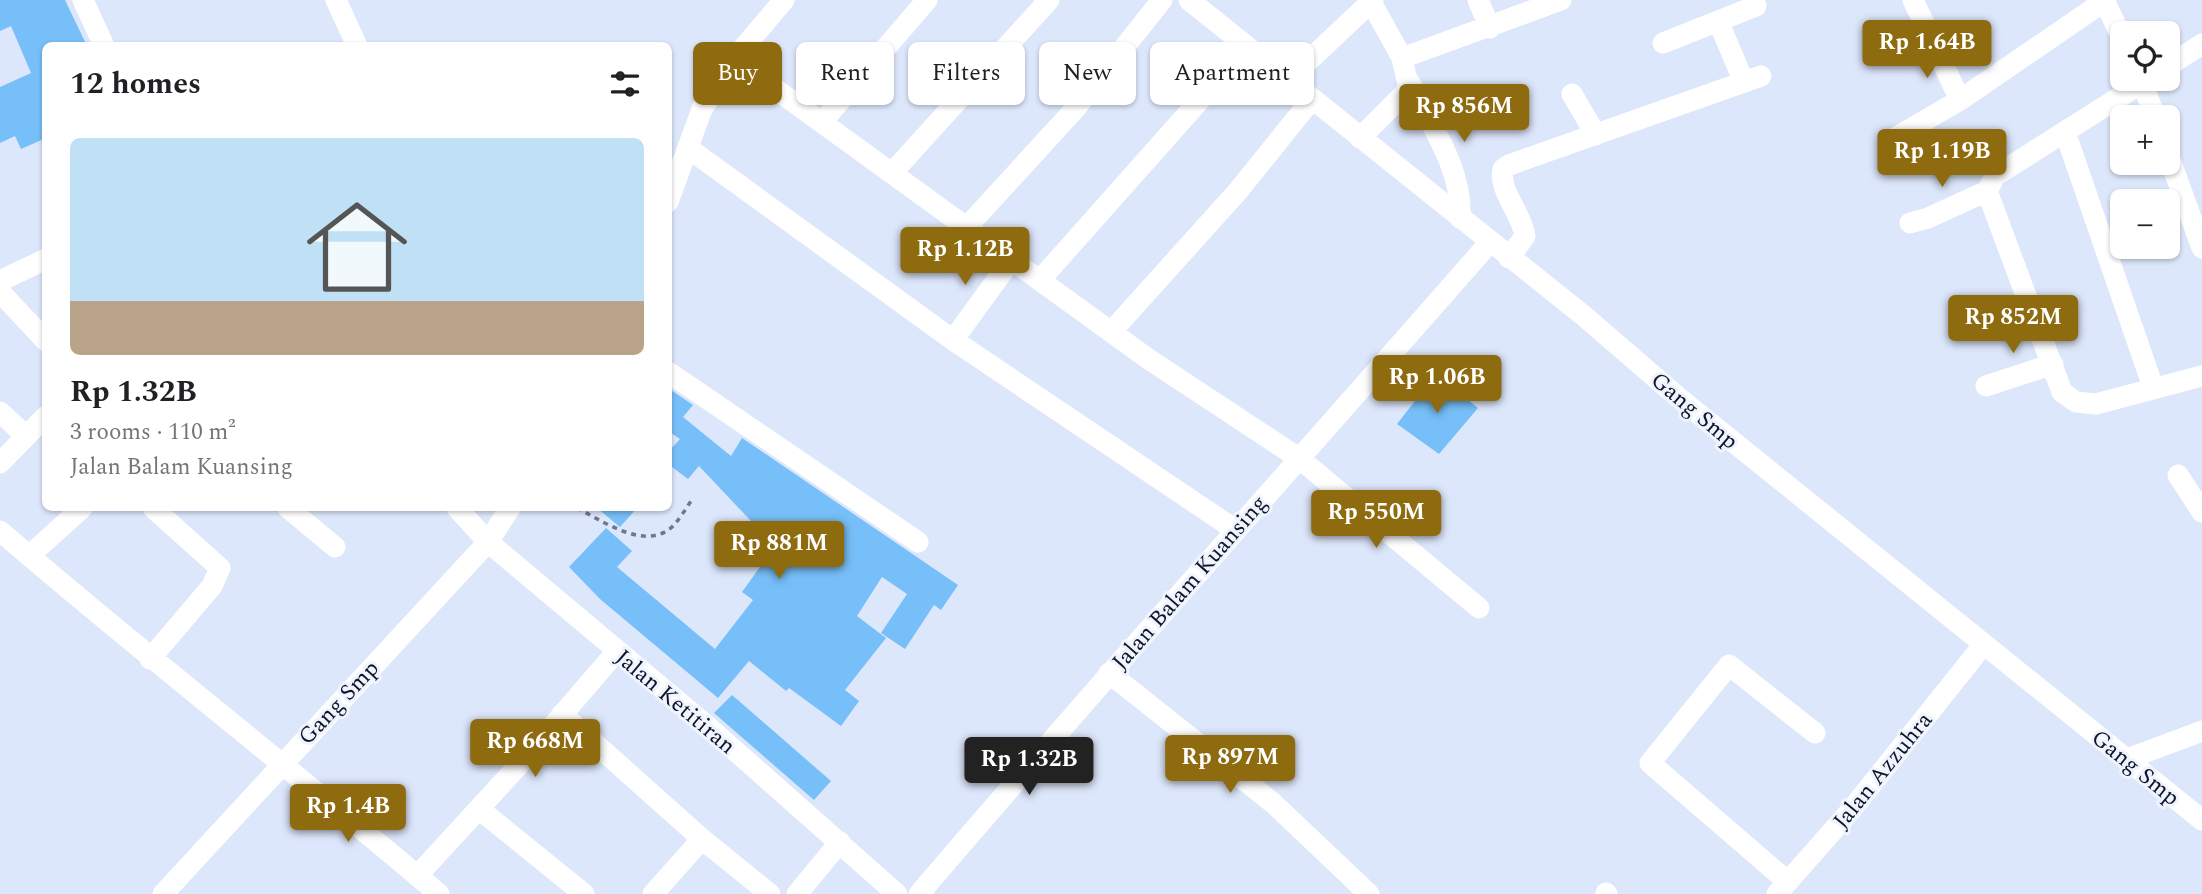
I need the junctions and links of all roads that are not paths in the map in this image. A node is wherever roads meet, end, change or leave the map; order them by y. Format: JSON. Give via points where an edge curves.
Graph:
{"nodes":[{"id":1,"x":83,"y":0,"type":"edge"},
{"id":2,"x":336,"y":0,"type":"edge"},
{"id":3,"x":927,"y":0,"type":"edge"},
{"id":4,"x":1049,"y":0,"type":"edge"},
{"id":5,"x":1162,"y":0,"type":"edge"},
{"id":6,"x":1189,"y":0,"type":"edge"},
{"id":7,"x":1478,"y":0,"type":"edge"},
{"id":8,"x":1561,"y":0,"type":"edge"},
{"id":9,"x":1913,"y":0,"type":"edge"},
{"id":10,"x":2105,"y":0,"type":"edge"},
{"id":11,"x":1372,"y":1,"type":"edge"},
{"id":12,"x":773,"y":5,"type":"edge"},
{"id":13,"x":1756,"y":6,"type":"dead end"},
{"id":14,"x":1718,"y":21,"type":"junction"},
{"id":15,"x":2114,"y":21,"type":"edge"},
{"id":16,"x":1490,"y":28,"type":"junction"},
{"id":17,"x":102,"y":42,"type":"edge"},
{"id":18,"x":355,"y":42,"type":"edge"},
{"id":19,"x":746,"y":42,"type":"edge"},
{"id":20,"x":1241,"y":42,"type":"edge"},
{"id":21,"x":1663,"y":43,"type":"dead end"},
{"id":22,"x":2202,"y":44,"type":"edge"},
{"id":23,"x":1314,"y":56,"type":"edge"},
{"id":24,"x":1402,"y":58,"type":"junction"},
{"id":25,"x":2180,"y":58,"type":"edge"},
{"id":26,"x":1410,"y":83,"type":"junction"},
{"id":27,"x":2127,"y":91,"type":"edge"},
{"id":28,"x":782,"y":94,"type":"edge"},
{"id":29,"x":1572,"y":94,"type":"dead end"},
{"id":30,"x":1960,"y":100,"type":"junction"},
{"id":31,"x":1314,"y":101,"type":"edge"},
{"id":32,"x":705,"y":105,"type":"edge"},
{"id":33,"x":1195,"y":105,"type":"edge"},
{"id":34,"x":1307,"y":105,"type":"edge"},
{"id":35,"x":821,"y":122,"type":"junction"},
{"id":36,"x":2065,"y":132,"type":"junction"},
{"id":37,"x":1596,"y":135,"type":"junction"},
{"id":38,"x":1360,"y":138,"type":"junction"},
{"id":39,"x":1888,"y":142,"type":"dead end"},
{"id":40,"x":688,"y":148,"type":"junction"},
{"id":41,"x":892,"y":173,"type":"junction"},
{"id":42,"x":2176,"y":175,"type":"edge"},
{"id":43,"x":672,"y":191,"type":"edge"},
{"id":44,"x":1987,"y":191,"type":"junction"},
{"id":45,"x":1460,"y":218,"type":"junction"},
{"id":46,"x":1910,"y":223,"type":"dead end"},
{"id":47,"x":966,"y":228,"type":"junction"},
{"id":48,"x":1490,"y":242,"type":"junction"},
{"id":49,"x":2202,"y":248,"type":"edge"},
{"id":50,"x":1509,"y":258,"type":"junction"},
{"id":51,"x":1012,"y":259,"type":"junction"},
{"id":52,"x":42,"y":261,"type":"edge"},
{"id":53,"x":1040,"y":280,"type":"junction"},
{"id":54,"x":0,"y":281,"type":"edge"},
{"id":55,"x":0,"y":292,"type":"edge"},
{"id":56,"x":1111,"y":332,"type":"junction"},
{"id":57,"x":42,"y":337,"type":"edge"},
{"id":58,"x":953,"y":340,"type":"junction"},
{"id":59,"x":2053,"y":364,"type":"junction"},
{"id":60,"x":672,"y":375,"type":"edge"},
{"id":61,"x":2202,"y":376,"type":"edge"},
{"id":62,"x":1986,"y":386,"type":"dead end"},
{"id":63,"x":2153,"y":387,"type":"junction"},
{"id":64,"x":0,"y":412,"type":"edge"},
{"id":65,"x":42,"y":420,"type":"edge"},
{"id":66,"x":26,"y":436,"type":"junction"},
{"id":67,"x":1300,"y":459,"type":"junction"},
{"id":68,"x":0,"y":463,"type":"edge"},
{"id":69,"x":2179,"y":475,"type":"dead end"},
{"id":70,"x":79,"y":511,"type":"edge"},
{"id":71,"x":156,"y":511,"type":"edge"},
{"id":72,"x":292,"y":511,"type":"edge"},
{"id":73,"x":460,"y":511,"type":"edge"},
{"id":74,"x":508,"y":511,"type":"edge"},
{"id":75,"x":2202,"y":512,"type":"edge"},
{"id":76,"x":1234,"y":529,"type":"junction"},
{"id":77,"x":0,"y":531,"type":"edge"},
{"id":78,"x":488,"y":541,"type":"junction"},
{"id":79,"x":918,"y":541,"type":"dead end"},
{"id":80,"x":335,"y":547,"type":"dead end"},
{"id":81,"x":29,"y":556,"type":"junction"},
{"id":82,"x":1479,"y":608,"type":"dead end"},
{"id":83,"x":1984,"y":644,"type":"junction"},
{"id":84,"x":617,"y":651,"type":"junction"},
{"id":85,"x":150,"y":659,"type":"junction"},
{"id":86,"x":1109,"y":673,"type":"junction"},
{"id":87,"x":562,"y":714,"type":"junction"},
{"id":88,"x":2202,"y":731,"type":"edge"},
{"id":89,"x":1815,"y":733,"type":"dead end"},
{"id":90,"x":2127,"y":759,"type":"junction"},
{"id":91,"x":283,"y":762,"type":"junction"},
{"id":92,"x":479,"y":809,"type":"junction"},
{"id":93,"x":2202,"y":820,"type":"edge"},
{"id":94,"x":702,"y":839,"type":"junction"},
{"id":95,"x":840,"y":842,"type":"junction"},
{"id":96,"x":418,"y":876,"type":"junction"},
{"id":97,"x":1783,"y":888,"type":"edge"},
{"id":98,"x":163,"y":894,"type":"edge"},
{"id":99,"x":439,"y":894,"type":"edge"},
{"id":100,"x":584,"y":894,"type":"edge"},
{"id":101,"x":653,"y":894,"type":"edge"},
{"id":102,"x":770,"y":894,"type":"edge"},
{"id":103,"x":797,"y":894,"type":"edge"},
{"id":104,"x":897,"y":894,"type":"edge"},
{"id":105,"x":919,"y":894,"type":"edge"},
{"id":106,"x":1369,"y":894,"type":"edge"}],
"edges":[{"from":1,"to":17,"type":"street"},
{"from":2,"to":18,"type":"street"},
{"from":3,"to":35,"type":"street"},
{"from":4,"to":41,"type":"street"},
{"from":5,"to":47,"type":"street","via":[[1075,109]]},
{"from":6,"to":20,"type":"street","name":"Gang Smp"},
{"from":7,"to":16,"type":"street"},
{"from":8,"to":16,"type":"street"},
{"from":9,"to":30,"type":"street"},
{"from":10,"to":15,"type":"street"},
{"from":10,"to":30,"type":"street"},
{"from":11,"to":23,"type":"street"},
{"from":11,"to":24,"type":"street"},
{"from":12,"to":19,"type":"street"},
{"from":13,"to":14,"type":"street"},
{"from":14,"to":21,"type":"street"},
{"from":14,"to":37,"type":"street","via":[[1753,79]]},
{"from":16,"to":24,"type":"street"},
{"from":22,"to":25,"type":"street"},
{"from":24,"to":26,"type":"street"},
{"from":26,"to":38,"type":"street","via":[[1406,93]]},
{"from":26,"to":45,"type":"street","via":[[1456,176]]},
{"from":27,"to":36,"type":"street"},
{"from":28,"to":35,"type":"street"},
{"from":29,"to":37,"type":"street"},
{"from":30,"to":39,"type":"street"},
{"from":31,"to":38,"type":"street","name":"Gang Smp"},
{"from":32,"to":40,"type":"street"},
{"from":33,"to":53,"type":"street"},
{"from":34,"to":56,"type":"street","via":[[1238,191]]},
{"from":35,"to":41,"type":"street"},
{"from":36,"to":44,"type":"street","via":[[1995,176]]},
{"from":36,"to":63,"type":"street"},
{"from":37,"to":50,"type":"street","via":[[1503,169],[1502,183],[1525,236]]},
{"from":38,"to":45,"type":"street","name":"Gang Smp"},
{"from":40,"to":43,"type":"street"},
{"from":40,"to":58,"type":"street"},
{"from":41,"to":47,"type":"street"},
{"from":42,"to":49,"type":"street"},
{"from":44,"to":46,"type":"street"},
{"from":44,"to":59,"type":"street"},
{"from":45,"to":48,"type":"street","name":"Gang Smp"},
{"from":47,"to":51,"type":"street"},
{"from":48,"to":50,"type":"street","name":"Gang Smp"},
{"from":48,"to":67,"type":"street","name":"Jalan Balam Kuansing"},
{"from":50,"to":83,"type":"street","name":"Gang Smp"},
{"from":51,"to":53,"type":"street"},
{"from":51,"to":58,"type":"street"},
{"from":52,"to":54,"type":"street"},
{"from":53,"to":56,"type":"street"},
{"from":55,"to":57,"type":"street"},
{"from":56,"to":67,"type":"street"},
{"from":58,"to":76,"type":"street"},
{"from":59,"to":62,"type":"street"},
{"from":59,"to":63,"type":"street","via":[[2062,392],[2076,402],[2096,404]]},
{"from":60,"to":79,"type":"street"},
{"from":61,"to":63,"type":"street"},
{"from":64,"to":66,"type":"street"},
{"from":65,"to":66,"type":"street"},
{"from":66,"to":68,"type":"street"},
{"from":67,"to":76,"type":"street","name":"Jalan Balam Kuansing"},
{"from":67,"to":82,"type":"street"},
{"from":69,"to":75,"type":"street"},
{"from":70,"to":81,"type":"street"},
{"from":71,"to":85,"type":"street","via":[[220,568],[212,586]]},
{"from":72,"to":80,"type":"street"},
{"from":73,"to":78,"type":"street","name":"Jalan Ketitiran"},
{"from":74,"to":78,"type":"street","name":"Gang Smp"},
{"from":76,"to":86,"type":"street","name":"Jalan Balam Kuansing"},
{"from":77,"to":81,"type":"street"},
{"from":78,"to":84,"type":"street","name":"Jalan Ketitiran"},
{"from":78,"to":91,"type":"street","name":"Gang Smp"},
{"from":81,"to":85,"type":"street"},
{"from":83,"to":90,"type":"street","name":"Gang Smp"},
{"from":83,"to":97,"type":"street","name":"Jalan Azzuhra"},
{"from":84,"to":87,"type":"street"},
{"from":84,"to":95,"type":"street","name":"Jalan Ketitiran"},
{"from":85,"to":91,"type":"street"},
{"from":86,"to":105,"type":"street","name":"Jalan Balam Kuansing"},
{"from":86,"to":106,"type":"street","via":[[1273,803]]},
{"from":87,"to":92,"type":"street"},
{"from":87,"to":94,"type":"street"},
{"from":88,"to":90,"type":"street"},
{"from":89,"to":97,"type":"street","via":[[1729,665],[1650,763]]},
{"from":90,"to":93,"type":"street","name":"Gang Smp"},
{"from":91,"to":96,"type":"street"},
{"from":91,"to":98,"type":"street","name":"Gang Smp"},
{"from":92,"to":96,"type":"street"},
{"from":92,"to":100,"type":"street"},
{"from":94,"to":101,"type":"street"},
{"from":94,"to":102,"type":"street"},
{"from":95,"to":103,"type":"street"},
{"from":95,"to":104,"type":"street","name":"Jalan Ketitiran"},
{"from":96,"to":99,"type":"street"}]}
